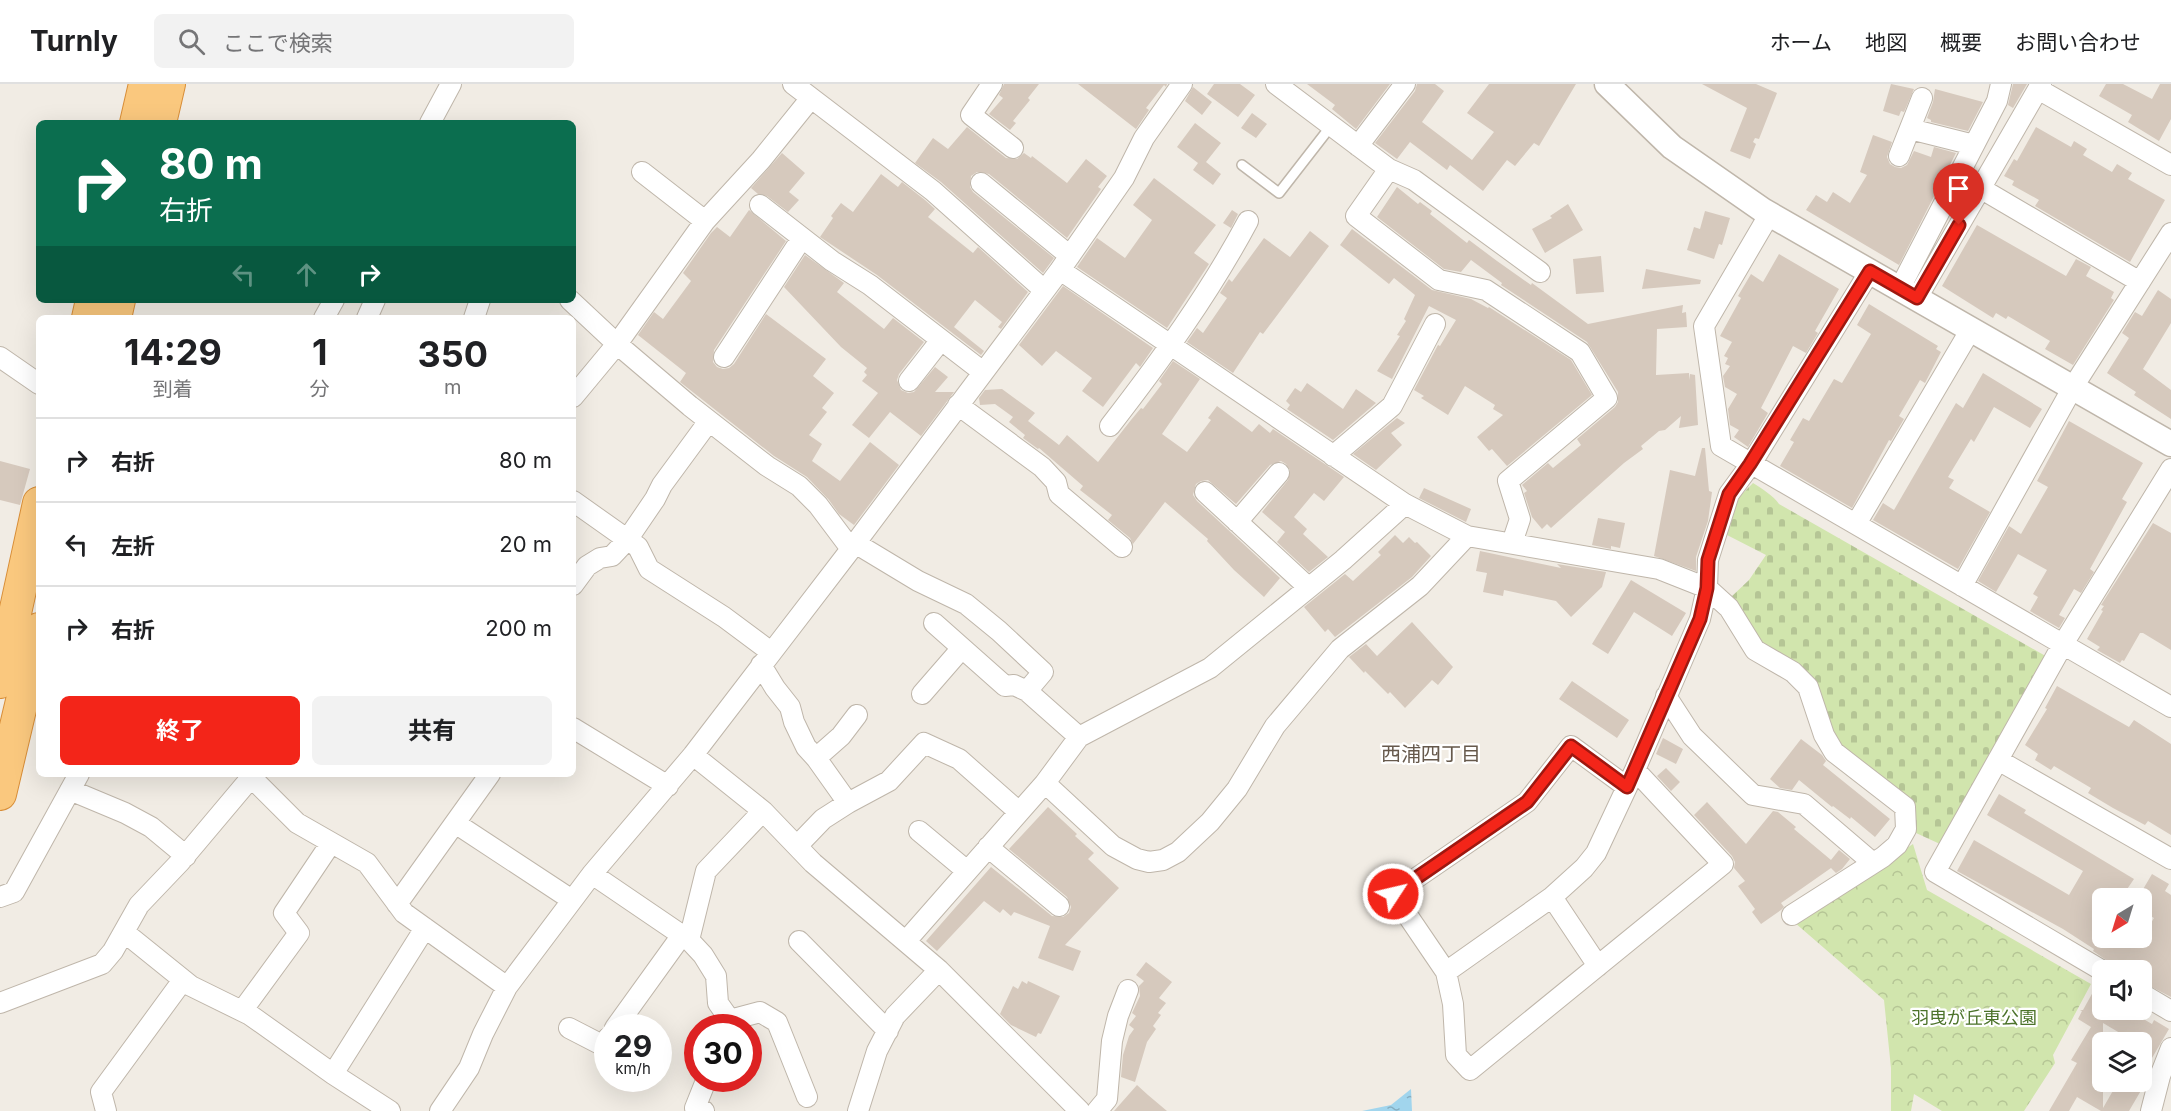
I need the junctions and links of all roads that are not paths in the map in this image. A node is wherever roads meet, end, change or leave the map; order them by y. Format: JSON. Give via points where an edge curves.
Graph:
{"nodes":[{"id":1,"x":145,"y":84,"type":"edge"},
{"id":2,"x":169,"y":84,"type":"edge"},
{"id":3,"x":451,"y":84,"type":"edge"},
{"id":4,"x":793,"y":84,"type":"edge"},
{"id":5,"x":992,"y":84,"type":"edge"},
{"id":6,"x":1182,"y":84,"type":"edge"},
{"id":7,"x":1276,"y":84,"type":"edge"},
{"id":8,"x":1405,"y":84,"type":"edge"},
{"id":9,"x":1607,"y":84,"type":"edge"},
{"id":10,"x":2001,"y":84,"type":"edge"},
{"id":11,"x":2039,"y":87,"type":"edge"},
{"id":12,"x":811,"y":98,"type":"junction"},
{"id":13,"x":1922,"y":98,"type":"dead end"},
{"id":14,"x":137,"y":120,"type":"edge"},
{"id":15,"x":161,"y":120,"type":"edge"},
{"id":16,"x":432,"y":120,"type":"edge"},
{"id":17,"x":1331,"y":126,"type":"junction"},
{"id":18,"x":1910,"y":129,"type":"junction"},
{"id":19,"x":1974,"y":145,"type":"junction"},
{"id":20,"x":1358,"y":146,"type":"junction"},
{"id":21,"x":1013,"y":148,"type":"dead end"},
{"id":22,"x":1899,"y":156,"type":"dead end"},
{"id":23,"x":1242,"y":165,"type":"dead end"},
{"id":24,"x":2171,"y":165,"type":"edge"},
{"id":25,"x":1389,"y":169,"type":"junction"},
{"id":26,"x":642,"y":172,"type":"dead end"},
{"id":27,"x":981,"y":183,"type":"dead end"},
{"id":28,"x":1980,"y":188,"type":"junction"},
{"id":29,"x":760,"y":205,"type":"dead end"},
{"id":30,"x":1769,"y":215,"type":"junction"},
{"id":31,"x":705,"y":221,"type":"junction"},
{"id":32,"x":1248,"y":221,"type":"dead end"},
{"id":33,"x":2171,"y":233,"type":"edge"},
{"id":34,"x":802,"y":238,"type":"junction"},
{"id":35,"x":1065,"y":263,"type":"junction"},
{"id":36,"x":1870,"y":271,"type":"junction"},
{"id":37,"x":1540,"y":272,"type":"dead end"},
{"id":38,"x":2140,"y":282,"type":"junction"},
{"id":39,"x":1044,"y":290,"type":"junction"},
{"id":40,"x":1908,"y":293,"type":"junction"},
{"id":41,"x":573,"y":303,"type":"edge"},
{"id":42,"x":1435,"y":324,"type":"dead end"},
{"id":43,"x":1971,"y":329,"type":"junction"},
{"id":44,"x":941,"y":340,"type":"junction"},
{"id":45,"x":617,"y":344,"type":"junction"},
{"id":46,"x":1172,"y":345,"type":"junction"},
{"id":47,"x":0,"y":357,"type":"edge"},
{"id":48,"x":724,"y":357,"type":"dead end"},
{"id":49,"x":983,"y":372,"type":"junction"},
{"id":50,"x":909,"y":381,"type":"dead end"},
{"id":51,"x":36,"y":382,"type":"edge"},
{"id":52,"x":2073,"y":387,"type":"junction"},
{"id":53,"x":576,"y":393,"type":"edge"},
{"id":54,"x":958,"y":405,"type":"junction"},
{"id":55,"x":709,"y":421,"type":"junction"},
{"id":56,"x":1110,"y":426,"type":"dead end"},
{"id":57,"x":2171,"y":444,"type":"edge"},
{"id":58,"x":1334,"y":456,"type":"junction"},
{"id":59,"x":1750,"y":464,"type":"junction"},
{"id":60,"x":2171,"y":469,"type":"edge"},
{"id":61,"x":1279,"y":472,"type":"dead end"},
{"id":62,"x":1205,"y":492,"type":"dead end"},
{"id":63,"x":576,"y":503,"type":"edge"},
{"id":64,"x":1405,"y":504,"type":"junction"},
{"id":65,"x":36,"y":517,"type":"edge"},
{"id":66,"x":1237,"y":522,"type":"junction"},
{"id":67,"x":1856,"y":524,"type":"junction"},
{"id":68,"x":1467,"y":536,"type":"junction"},
{"id":69,"x":627,"y":540,"type":"junction"},
{"id":70,"x":1512,"y":543,"type":"junction"},
{"id":71,"x":853,"y":546,"type":"junction"},
{"id":72,"x":1122,"y":548,"type":"dead end"},
{"id":73,"x":576,"y":581,"type":"edge"},
{"id":74,"x":1962,"y":586,"type":"junction"},
{"id":75,"x":1308,"y":587,"type":"junction"},
{"id":76,"x":1707,"y":588,"type":"junction"},
{"id":77,"x":934,"y":623,"type":"dead end"},
{"id":78,"x":36,"y":642,"type":"edge"},
{"id":79,"x":2063,"y":644,"type":"junction"},
{"id":80,"x":962,"y":648,"type":"junction"},
{"id":81,"x":766,"y":659,"type":"junction"},
{"id":82,"x":0,"y":682,"type":"edge"},
{"id":83,"x":1027,"y":691,"type":"junction"},
{"id":84,"x":922,"y":694,"type":"dead end"},
{"id":85,"x":1666,"y":696,"type":"junction"},
{"id":86,"x":2170,"y":705,"type":"edge"},
{"id":87,"x":857,"y":715,"type":"dead end"},
{"id":88,"x":576,"y":730,"type":"edge"},
{"id":89,"x":1080,"y":737,"type":"junction"},
{"id":90,"x":693,"y":755,"type":"junction"},
{"id":91,"x":816,"y":758,"type":"junction"},
{"id":92,"x":1998,"y":760,"type":"junction"},
{"id":93,"x":251,"y":777,"type":"edge"},
{"id":94,"x":253,"y":777,"type":"edge"},
{"id":95,"x":488,"y":777,"type":"edge"},
{"id":96,"x":1631,"y":778,"type":"junction"},
{"id":97,"x":75,"y":782,"type":"edge"},
{"id":98,"x":1045,"y":783,"type":"junction"},
{"id":99,"x":668,"y":786,"type":"junction"},
{"id":100,"x":0,"y":794,"type":"edge"},
{"id":101,"x":848,"y":803,"type":"junction"},
{"id":102,"x":763,"y":811,"type":"junction"},
{"id":103,"x":1019,"y":812,"type":"junction"},
{"id":104,"x":455,"y":823,"type":"junction"},
{"id":105,"x":919,"y":831,"type":"dead end"},
{"id":106,"x":331,"y":843,"type":"junction"},
{"id":107,"x":797,"y":846,"type":"junction"},
{"id":108,"x":988,"y":847,"type":"junction"},
{"id":109,"x":186,"y":856,"type":"junction"},
{"id":110,"x":2171,"y":859,"type":"edge"},
{"id":111,"x":1873,"y":863,"type":"junction"},
{"id":112,"x":967,"y":871,"type":"junction"},
{"id":113,"x":592,"y":874,"type":"junction"},
{"id":114,"x":0,"y":897,"type":"edge"},
{"id":115,"x":1552,"y":897,"type":"junction"},
{"id":116,"x":572,"y":900,"type":"junction"},
{"id":117,"x":397,"y":904,"type":"junction"},
{"id":118,"x":1059,"y":906,"type":"dead end"},
{"id":119,"x":1792,"y":915,"type":"dead end"},
{"id":120,"x":424,"y":928,"type":"junction"},
{"id":121,"x":124,"y":932,"type":"junction"},
{"id":122,"x":686,"y":937,"type":"junction"},
{"id":123,"x":799,"y":941,"type":"dead end"},
{"id":124,"x":906,"y":941,"type":"junction"},
{"id":125,"x":2092,"y":965,"type":"edge"},
{"id":126,"x":1598,"y":966,"type":"junction"},
{"id":127,"x":939,"y":970,"type":"junction"},
{"id":128,"x":1446,"y":972,"type":"junction"},
{"id":129,"x":183,"y":980,"type":"junction"},
{"id":130,"x":507,"y":987,"type":"junction"},
{"id":131,"x":1128,"y":990,"type":"dead end"},
{"id":132,"x":2152,"y":1000,"type":"edge"},
{"id":133,"x":0,"y":1003,"type":"edge"},
{"id":134,"x":242,"y":1011,"type":"junction"},
{"id":135,"x":2171,"y":1011,"type":"edge"},
{"id":136,"x":626,"y":1014,"type":"edge"},
{"id":137,"x":724,"y":1014,"type":"edge"},
{"id":138,"x":755,"y":1014,"type":"edge"},
{"id":139,"x":569,"y":1028,"type":"dead end"},
{"id":140,"x":888,"y":1030,"type":"junction"},
{"id":141,"x":594,"y":1041,"type":"edge"},
{"id":142,"x":2171,"y":1048,"type":"edge"},
{"id":143,"x":333,"y":1074,"type":"junction"},
{"id":144,"x":703,"y":1092,"type":"edge"},
{"id":145,"x":807,"y":1097,"type":"dead end"},
{"id":146,"x":697,"y":1110,"type":"edge"},
{"id":147,"x":106,"y":1111,"type":"edge"},
{"id":148,"x":390,"y":1111,"type":"edge"},
{"id":149,"x":440,"y":1111,"type":"edge"},
{"id":150,"x":858,"y":1111,"type":"edge"},
{"id":151,"x":1080,"y":1111,"type":"edge"},
{"id":152,"x":1097,"y":1111,"type":"edge"},
{"id":153,"x":2151,"y":1111,"type":"edge"}],
"edges":[{"from":1,"to":14,"type":"highway"},
{"from":2,"to":15,"type":"highway"},
{"from":3,"to":16,"type":"street"},
{"from":4,"to":12,"type":"street"},
{"from":5,"to":21,"type":"street","via":[[971,115]]},
{"from":6,"to":35,"type":"street","via":[[1143,138],[1124,178]]},
{"from":7,"to":17,"type":"street"},
{"from":8,"to":20,"type":"street"},
{"from":9,"to":30,"type":"street","via":[[1672,147]]},
{"from":10,"to":19,"type":"street","via":[[1997,101]]},
{"from":11,"to":24,"type":"street"},
{"from":11,"to":28,"type":"street"},
{"from":12,"to":31,"type":"street"},
{"from":12,"to":39,"type":"street","via":[[933,191]]},
{"from":13,"to":18,"type":"street"},
{"from":17,"to":20,"type":"street"},
{"from":17,"to":23,"type":"lane","via":[[1279,193]]},
{"from":18,"to":19,"type":"street"},
{"from":18,"to":22,"type":"street"},
{"from":19,"to":40,"type":"street"},
{"from":20,"to":25,"type":"street"},
{"from":25,"to":37,"type":"street","via":[[1414,180]]},
{"from":25,"to":70,"type":"street","via":[[1356,216],[1439,280],[1486,290],[1580,352],[1607,398],[1508,480],[1520,519]]},
{"from":26,"to":31,"type":"street"},
{"from":27,"to":35,"type":"street"},
{"from":28,"to":38,"type":"street"},
{"from":28,"to":40,"type":"street"},
{"from":29,"to":34,"type":"street"},
{"from":30,"to":36,"type":"street"},
{"from":30,"to":59,"type":"street","via":[[1704,326],[1720,446]]},
{"from":31,"to":45,"type":"street"},
{"from":32,"to":46,"type":"street"},
{"from":33,"to":38,"type":"street"},
{"from":34,"to":44,"type":"street"},
{"from":34,"to":48,"type":"street"},
{"from":35,"to":39,"type":"street"},
{"from":35,"to":46,"type":"street"},
{"from":36,"to":40,"type":"street"},
{"from":36,"to":59,"type":"street"},
{"from":38,"to":52,"type":"street"},
{"from":39,"to":49,"type":"street"},
{"from":40,"to":43,"type":"street"},
{"from":41,"to":45,"type":"street"},
{"from":42,"to":58,"type":"street","via":[[1392,406]]},
{"from":43,"to":52,"type":"street"},
{"from":43,"to":67,"type":"street"},
{"from":44,"to":49,"type":"street"},
{"from":44,"to":50,"type":"street"},
{"from":45,"to":53,"type":"street"},
{"from":45,"to":55,"type":"street"},
{"from":46,"to":56,"type":"street"},
{"from":46,"to":58,"type":"street"},
{"from":47,"to":51,"type":"street"},
{"from":49,"to":54,"type":"street"},
{"from":52,"to":57,"type":"street"},
{"from":52,"to":74,"type":"street"},
{"from":54,"to":71,"type":"street"},
{"from":54,"to":72,"type":"street","via":[[1042,467],[1056,482],[1059,494]]},
{"from":55,"to":69,"type":"street"},
{"from":55,"to":71,"type":"street","via":[[799,486]]},
{"from":58,"to":64,"type":"street"},
{"from":59,"to":67,"type":"street"},
{"from":59,"to":76,"type":"street","via":[[1729,494],[1708,560]]},
{"from":60,"to":79,"type":"street"},
{"from":61,"to":66,"type":"street"},
{"from":62,"to":66,"type":"street"},
{"from":63,"to":69,"type":"street"},
{"from":64,"to":68,"type":"street"},
{"from":64,"to":75,"type":"street"},
{"from":65,"to":82,"type":"highway"},
{"from":66,"to":75,"type":"street"},
{"from":67,"to":74,"type":"street"},
{"from":68,"to":70,"type":"street"},
{"from":68,"to":98,"type":"street","via":[[1420,586],[1340,649],[1275,726],[1230,797],[1178,852],[1156,861],[1137,859],[1113,846]]},
{"from":69,"to":73,"type":"street","via":[[612,556],[587,566]]},
{"from":69,"to":81,"type":"street","via":[[638,547],[649,569],[724,617]]},
{"from":70,"to":76,"type":"street","via":[[1659,569]]},
{"from":71,"to":81,"type":"street"},
{"from":71,"to":83,"type":"street","via":[[966,604],[999,631],[1042,672]]},
{"from":74,"to":79,"type":"street"},
{"from":75,"to":89,"type":"street","via":[[1210,668]]},
{"from":76,"to":85,"type":"street","via":[[1700,619]]},
{"from":76,"to":111,"type":"street","via":[[1729,608],[1755,650],[1792,672],[1808,687],[1834,752],[1905,807],[1906,829],[1897,845]]},
{"from":77,"to":80,"type":"street"},
{"from":78,"to":100,"type":"highway"},
{"from":79,"to":86,"type":"street"},
{"from":79,"to":92,"type":"street"},
{"from":80,"to":83,"type":"street","via":[[1005,686]]},
{"from":80,"to":84,"type":"street"},
{"from":81,"to":90,"type":"street"},
{"from":81,"to":91,"type":"street","via":[[775,688],[790,707],[794,722]]},
{"from":83,"to":89,"type":"street"},
{"from":85,"to":96,"type":"street"},
{"from":85,"to":111,"type":"street","via":[[1692,736],[1753,795],[1804,804]]},
{"from":87,"to":91,"type":"street"},
{"from":88,"to":99,"type":"street"},
{"from":89,"to":98,"type":"street"},
{"from":90,"to":99,"type":"street"},
{"from":90,"to":102,"type":"street"},
{"from":91,"to":101,"type":"street"},
{"from":92,"to":110,"type":"street"},
{"from":92,"to":125,"type":"street","via":[[1935,872]]},
{"from":93,"to":109,"type":"street"},
{"from":94,"to":106,"type":"street","via":[[297,823]]},
{"from":95,"to":104,"type":"street"},
{"from":96,"to":115,"type":"street","via":[[1596,853]]},
{"from":96,"to":126,"type":"street","via":[[1724,864]]},
{"from":96,"to":128,"type":"street","via":[[1571,746],[1527,802],[1393,894]]},
{"from":97,"to":109,"type":"street","via":[[151,827]]},
{"from":97,"to":114,"type":"street","via":[[14,892]]},
{"from":98,"to":103,"type":"street"},
{"from":99,"to":113,"type":"street"},
{"from":101,"to":103,"type":"street","via":[[889,781],[924,743],[959,759]]},
{"from":101,"to":107,"type":"street","via":[[823,819]]},
{"from":102,"to":107,"type":"street"},
{"from":102,"to":122,"type":"street","via":[[706,871]]},
{"from":103,"to":108,"type":"street"},
{"from":104,"to":116,"type":"street"},
{"from":104,"to":117,"type":"street"},
{"from":105,"to":112,"type":"street"},
{"from":106,"to":117,"type":"street","via":[[367,863]]},
{"from":106,"to":134,"type":"street","via":[[284,913],[299,933]]},
{"from":107,"to":124,"type":"street"},
{"from":108,"to":112,"type":"street"},
{"from":108,"to":118,"type":"street"},
{"from":109,"to":121,"type":"street","via":[[139,905]]},
{"from":111,"to":119,"type":"street"},
{"from":112,"to":124,"type":"street"},
{"from":113,"to":116,"type":"street"},
{"from":113,"to":122,"type":"street"},
{"from":115,"to":126,"type":"street"},
{"from":115,"to":128,"type":"street"},
{"from":116,"to":130,"type":"street"},
{"from":117,"to":120,"type":"street"},
{"from":120,"to":130,"type":"street"},
{"from":120,"to":143,"type":"street"},
{"from":121,"to":129,"type":"street"},
{"from":121,"to":133,"type":"street","via":[[102,964]]},
{"from":122,"to":136,"type":"street"},
{"from":122,"to":137,"type":"street","via":[[716,976],[718,1003]]},
{"from":123,"to":140,"type":"street"},
{"from":124,"to":127,"type":"street"},
{"from":126,"to":128,"type":"street","via":[[1470,1070],[1456,1055],[1453,1004]]},
{"from":127,"to":140,"type":"street","via":[[895,1016]]},
{"from":127,"to":151,"type":"street"},
{"from":129,"to":134,"type":"street"},
{"from":129,"to":147,"type":"street","via":[[101,1092]]},
{"from":130,"to":149,"type":"street","via":[[469,1068]]},
{"from":131,"to":152,"type":"street","via":[[1112,1041],[1107,1099]]},
{"from":132,"to":135,"type":"street"},
{"from":134,"to":143,"type":"street"},
{"from":138,"to":145,"type":"street","via":[[760,1012],[777,1022]]},
{"from":139,"to":141,"type":"street"},
{"from":140,"to":150,"type":"street"},
{"from":142,"to":153,"type":"street"},
{"from":143,"to":148,"type":"street"},
{"from":144,"to":146,"type":"street"}]}
